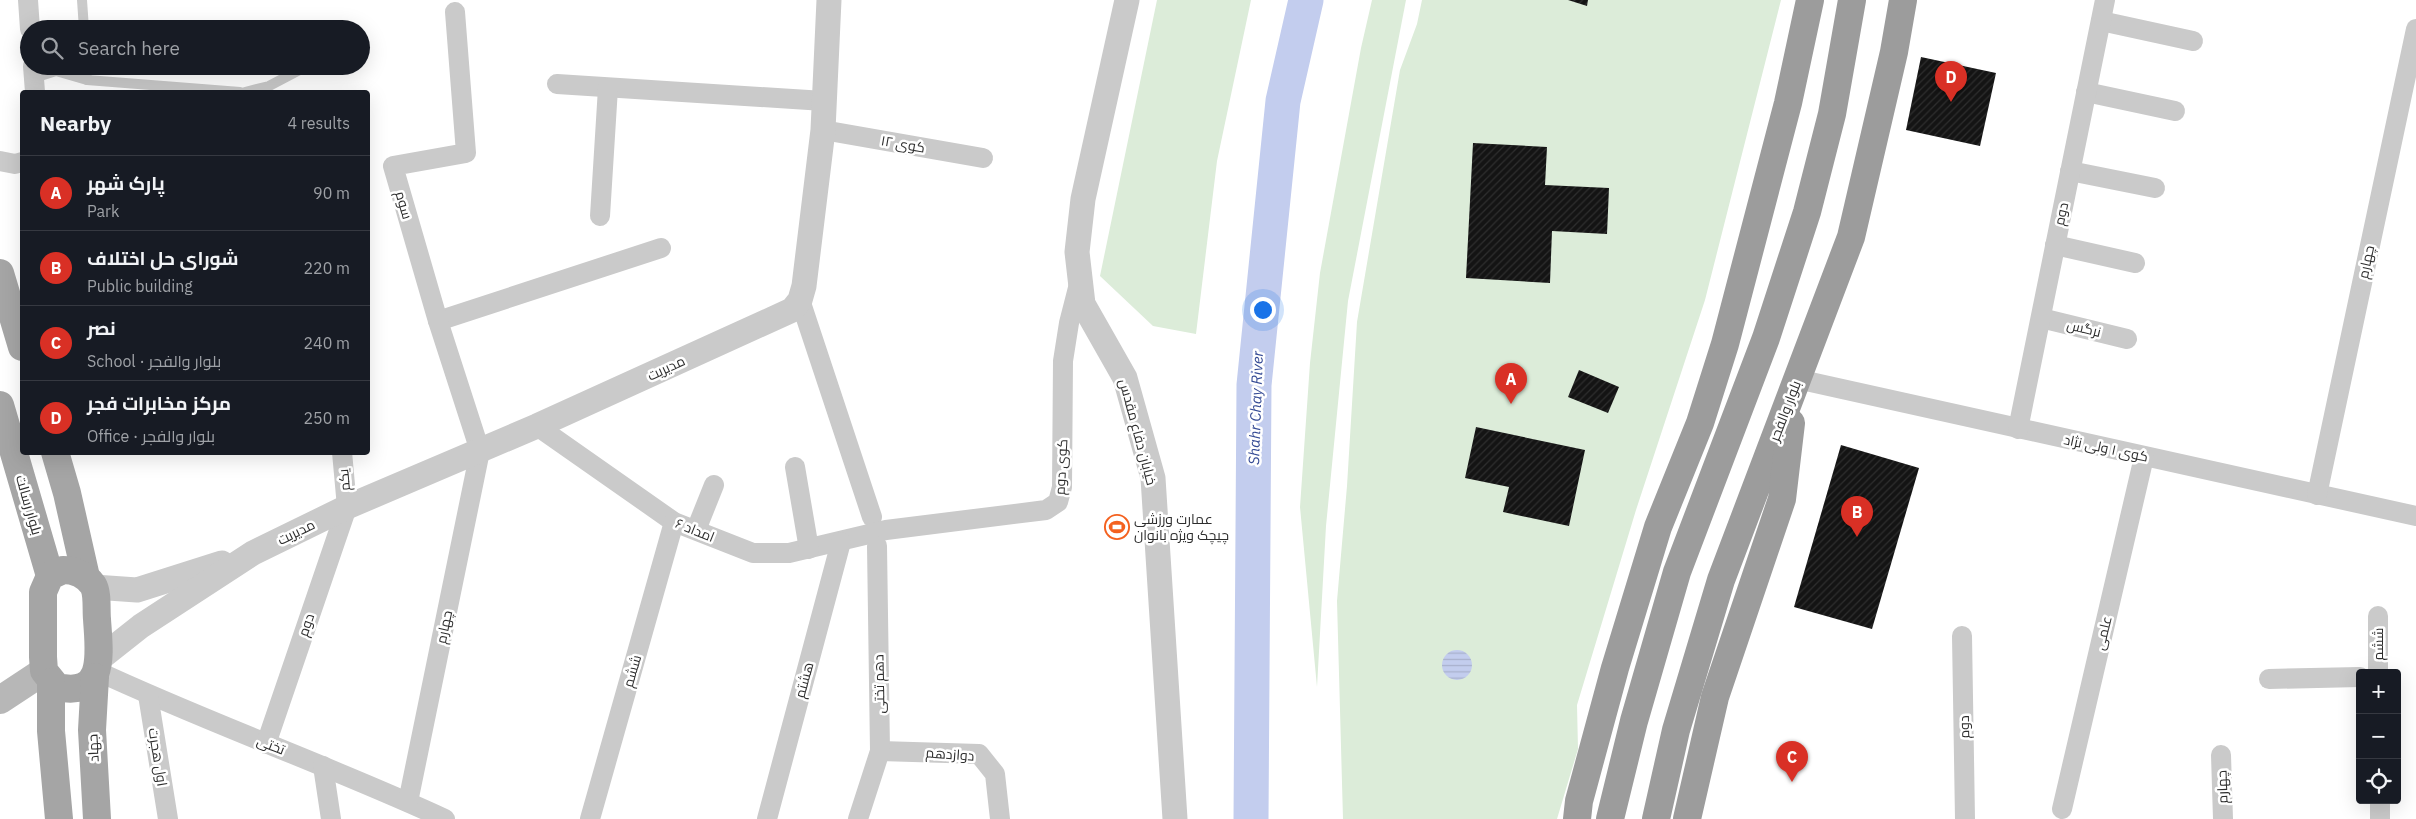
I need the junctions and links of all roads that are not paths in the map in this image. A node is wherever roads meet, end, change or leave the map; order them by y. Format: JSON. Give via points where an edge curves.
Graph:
{"nodes":[{"id":1,"x":28,"y":0,"type":"edge"},
{"id":2,"x":82,"y":0,"type":"edge"},
{"id":3,"x":828,"y":0,"type":"edge"},
{"id":4,"x":1127,"y":0,"type":"edge"},
{"id":5,"x":1810,"y":0,"type":"edge"},
{"id":6,"x":1852,"y":0,"type":"edge"},
{"id":7,"x":1903,"y":0,"type":"edge"},
{"id":8,"x":2105,"y":0,"type":"edge"},
{"id":9,"x":455,"y":12,"type":"dead end"},
{"id":10,"x":29,"y":20,"type":"edge"},
{"id":11,"x":83,"y":20,"type":"edge"},
{"id":12,"x":2101,"y":21,"type":"junction"},
{"id":13,"x":2416,"y":29,"type":"edge"},
{"id":14,"x":2193,"y":41,"type":"dead end"},
{"id":15,"x":70,"y":75,"type":"edge"},
{"id":16,"x":87,"y":75,"type":"edge"},
{"id":17,"x":290,"y":75,"type":"edge"},
{"id":18,"x":87,"y":80,"type":"junction"},
{"id":19,"x":557,"y":84,"type":"dead end"},
{"id":20,"x":608,"y":88,"type":"junction"},
{"id":21,"x":214,"y":90,"type":"edge"},
{"id":22,"x":253,"y":90,"type":"edge"},
{"id":23,"x":2410,"y":90,"type":"edge"},
{"id":24,"x":2086,"y":92,"type":"junction"},
{"id":25,"x":824,"y":101,"type":"junction"},
{"id":26,"x":2175,"y":111,"type":"dead end"},
{"id":27,"x":823,"y":130,"type":"junction"},
{"id":28,"x":983,"y":158,"type":"dead end"},
{"id":29,"x":0,"y":162,"type":"edge"},
{"id":30,"x":20,"y":163,"type":"edge"},
{"id":31,"x":2070,"y":170,"type":"junction"},
{"id":32,"x":2155,"y":188,"type":"dead end"},
{"id":33,"x":600,"y":216,"type":"dead end"},
{"id":34,"x":2055,"y":244,"type":"junction"},
{"id":35,"x":661,"y":248,"type":"dead end"},
{"id":36,"x":2135,"y":263,"type":"dead end"},
{"id":37,"x":0,"y":272,"type":"edge"},
{"id":38,"x":1080,"y":279,"type":"junction"},
{"id":39,"x":800,"y":300,"type":"junction"},
{"id":40,"x":2040,"y":318,"type":"junction"},
{"id":41,"x":438,"y":321,"type":"junction"},
{"id":42,"x":2127,"y":339,"type":"dead end"},
{"id":43,"x":20,"y":340,"type":"edge"},
{"id":44,"x":1797,"y":378,"type":"junction"},
{"id":45,"x":0,"y":406,"type":"edge"},
{"id":46,"x":537,"y":426,"type":"junction"},
{"id":47,"x":2018,"y":429,"type":"junction"},
{"id":48,"x":480,"y":451,"type":"junction"},
{"id":49,"x":55,"y":455,"type":"edge"},
{"id":50,"x":63,"y":455,"type":"edge"},
{"id":51,"x":342,"y":455,"type":"edge"},
{"id":52,"x":2144,"y":457,"type":"junction"},
{"id":53,"x":795,"y":468,"type":"dead end"},
{"id":54,"x":714,"y":485,"type":"dead end"},
{"id":55,"x":67,"y":493,"type":"junction"},
{"id":56,"x":2317,"y":495,"type":"junction"},
{"id":57,"x":347,"y":507,"type":"junction"},
{"id":58,"x":2416,"y":516,"type":"edge"},
{"id":59,"x":674,"y":522,"type":"junction"},
{"id":60,"x":696,"y":530,"type":"junction"},
{"id":61,"x":876,"y":532,"type":"junction"},
{"id":62,"x":842,"y":542,"type":"junction"},
{"id":63,"x":809,"y":549,"type":"junction"},
{"id":64,"x":254,"y":553,"type":"junction"},
{"id":65,"x":50,"y":576,"type":"junction"},
{"id":66,"x":90,"y":582,"type":"junction"},
{"id":67,"x":2378,"y":616,"type":"dead end"},
{"id":68,"x":1962,"y":636,"type":"dead end"},
{"id":69,"x":2378,"y":669,"type":"edge"},
{"id":70,"x":97,"y":670,"type":"junction"},
{"id":71,"x":48,"y":677,"type":"junction"},
{"id":72,"x":2356,"y":677,"type":"edge"},
{"id":73,"x":2269,"y":679,"type":"dead end"},
{"id":74,"x":148,"y":695,"type":"junction"},
{"id":75,"x":0,"y":700,"type":"edge"},
{"id":76,"x":92,"y":730,"type":"junction"},
{"id":77,"x":51,"y":731,"type":"junction"},
{"id":78,"x":266,"y":744,"type":"junction"},
{"id":79,"x":880,"y":751,"type":"junction"},
{"id":80,"x":2222,"y":755,"type":"dead end"},
{"id":81,"x":323,"y":766,"type":"junction"},
{"id":82,"x":408,"y":802,"type":"junction"},
{"id":83,"x":2380,"y":804,"type":"edge"},
{"id":84,"x":2062,"y":809,"type":"dead end"},
{"id":85,"x":1576,"y":813,"type":"edge"},
{"id":86,"x":58,"y":819,"type":"edge"},
{"id":87,"x":97,"y":819,"type":"edge"},
{"id":88,"x":168,"y":819,"type":"edge"},
{"id":89,"x":332,"y":819,"type":"edge"},
{"id":90,"x":445,"y":819,"type":"edge"},
{"id":91,"x":590,"y":819,"type":"edge"},
{"id":92,"x":768,"y":819,"type":"edge"},
{"id":93,"x":858,"y":819,"type":"edge"},
{"id":94,"x":1000,"y":819,"type":"edge"},
{"id":95,"x":1175,"y":819,"type":"edge"},
{"id":96,"x":1610,"y":819,"type":"edge"},
{"id":97,"x":1656,"y":819,"type":"edge"},
{"id":98,"x":1687,"y":819,"type":"edge"},
{"id":99,"x":1965,"y":819,"type":"edge"},
{"id":100,"x":2223,"y":819,"type":"edge"},
{"id":101,"x":2380,"y":819,"type":"edge"}],
"edges":[{"from":1,"to":10,"type":"street"},
{"from":2,"to":11,"type":"lane"},
{"from":3,"to":25,"type":"street"},
{"from":4,"to":38,"type":"street","name":"خیابان دفاع مقدس","via":[[1084,199],[1077,252]]},
{"from":5,"to":85,"type":"highway","via":[[1788,103],[1725,344],[1700,423],[1658,527]]},
{"from":6,"to":96,"type":"highway","via":[[1832,114],[1807,212],[1766,338],[1676,572]]},
{"from":7,"to":44,"type":"highway","name":"بلوار والفجر","via":[[1851,237]]},
{"from":8,"to":12,"type":"street","name":"دوم"},
{"from":9,"to":41,"type":"street","name":"سوم","via":[[466,153],[393,166]]},
{"from":12,"to":14,"type":"street"},
{"from":12,"to":24,"type":"street","name":"دوم"},
{"from":13,"to":23,"type":"street","name":"چهارم"},
{"from":15,"to":18,"type":"lane"},
{"from":16,"to":18,"type":"lane"},
{"from":17,"to":22,"type":"lane"},
{"from":18,"to":21,"type":"lane"},
{"from":19,"to":20,"type":"street"},
{"from":20,"to":25,"type":"street"},
{"from":20,"to":33,"type":"street"},
{"from":23,"to":56,"type":"street","name":"چهارم"},
{"from":24,"to":26,"type":"street"},
{"from":24,"to":31,"type":"street","name":"دوم"},
{"from":25,"to":27,"type":"street"},
{"from":27,"to":28,"type":"street","name":"کوی ۱۲"},
{"from":27,"to":39,"type":"street"},
{"from":29,"to":30,"type":"street"},
{"from":31,"to":32,"type":"street"},
{"from":31,"to":34,"type":"street","name":"دوم"},
{"from":34,"to":36,"type":"street"},
{"from":34,"to":40,"type":"street","name":"دوم"},
{"from":35,"to":41,"type":"street"},
{"from":37,"to":43,"type":"main road"},
{"from":38,"to":61,"type":"street","name":"کوی دوم","via":[[1063,361],[1062,487],[1058,502],[1046,510]]},
{"from":38,"to":95,"type":"street","name":"خیابان دفاع مقدس","via":[[1083,304],[1125,378],[1153,478]]},
{"from":39,"to":46,"type":"street","name":"مدیریت","via":[[792,310]]},
{"from":39,"to":61,"type":"street","name":"دهم تختی"},
{"from":40,"to":42,"type":"street","name":"نرگس"},
{"from":40,"to":47,"type":"street","name":"دوم"},
{"from":41,"to":48,"type":"street","name":"سوم"},
{"from":44,"to":47,"type":"street","name":"کوی ۱ ولی نژاد"},
{"from":44,"to":97,"type":"highway","name":"بلوار والفجر","via":[[1721,580],[1676,730]]},
{"from":44,"to":98,"type":"highway","via":[[1782,499],[1715,697]]},
{"from":45,"to":65,"type":"main road","name":"بلوار رسالت"},
{"from":46,"to":48,"type":"street","name":"مدیریت"},
{"from":46,"to":59,"type":"street","name":"امداد ۶"},
{"from":47,"to":52,"type":"street","name":"کوی ۱ ولی نژاد"},
{"from":48,"to":57,"type":"street","name":"مدیریت"},
{"from":48,"to":82,"type":"street","name":"چهارم"},
{"from":49,"to":55,"type":"main road"},
{"from":50,"to":55,"type":"street"},
{"from":51,"to":57,"type":"street","name":"یکم"},
{"from":52,"to":56,"type":"street","name":"کوی ۱ ولی نژاد"},
{"from":52,"to":84,"type":"street","name":"علمی"},
{"from":53,"to":63,"type":"street"},
{"from":54,"to":60,"type":"street"},
{"from":55,"to":66,"type":"main road"},
{"from":56,"to":58,"type":"street","name":"کوی ۱ ولی نژاد"},
{"from":57,"to":64,"type":"street","name":"مدیریت"},
{"from":57,"to":78,"type":"street","name":"دوم"},
{"from":59,"to":60,"type":"street","name":"امداد ۶"},
{"from":59,"to":91,"type":"street","name":"ششم"},
{"from":60,"to":63,"type":"street","name":"امداد ۶","via":[[753,553],[789,553]]},
{"from":61,"to":62,"type":"street","name":"امداد ۶"},
{"from":61,"to":79,"type":"street","name":"دهم تختی"},
{"from":62,"to":63,"type":"street","name":"امداد ۶"},
{"from":62,"to":92,"type":"street","name":"هشتم"},
{"from":64,"to":66,"type":"street","name":"مدیریت","via":[[137,590]]},
{"from":64,"to":70,"type":"street","name":"مدیریت","via":[[141,626]]},
{"from":65,"to":66,"type":"main road","via":[[71,570]]},
{"from":65,"to":71,"type":"main road","via":[[43,592]]},
{"from":66,"to":70,"type":"main road","name":"جهاد"},
{"from":67,"to":69,"type":"street","name":"ششم"},
{"from":68,"to":99,"type":"street","name":"دوم"},
{"from":70,"to":71,"type":"main road","via":[[84,687],[76,689],[57,687]]},
{"from":70,"to":74,"type":"street","name":"تختی"},
{"from":70,"to":76,"type":"main road","name":"جهاد"},
{"from":71,"to":75,"type":"main road"},
{"from":71,"to":77,"type":"main road"},
{"from":72,"to":73,"type":"street"},
{"from":74,"to":78,"type":"street","name":"تختی"},
{"from":74,"to":88,"type":"street","name":"اول هجرت"},
{"from":76,"to":77,"type":"main road","via":[[80,720],[67,718]]},
{"from":76,"to":87,"type":"main road","name":"جهاد"},
{"from":77,"to":86,"type":"main road"},
{"from":78,"to":81,"type":"street","name":"تختی"},
{"from":79,"to":93,"type":"street","name":"دهم تختی"},
{"from":79,"to":94,"type":"street","name":"دوازدهم","via":[[979,754],[995,774]]},
{"from":80,"to":100,"type":"street","name":"چهارم"},
{"from":81,"to":82,"type":"street","name":"تختی"},
{"from":81,"to":89,"type":"street"},
{"from":82,"to":90,"type":"street","name":"تختی"},
{"from":83,"to":101,"type":"street"}]}
